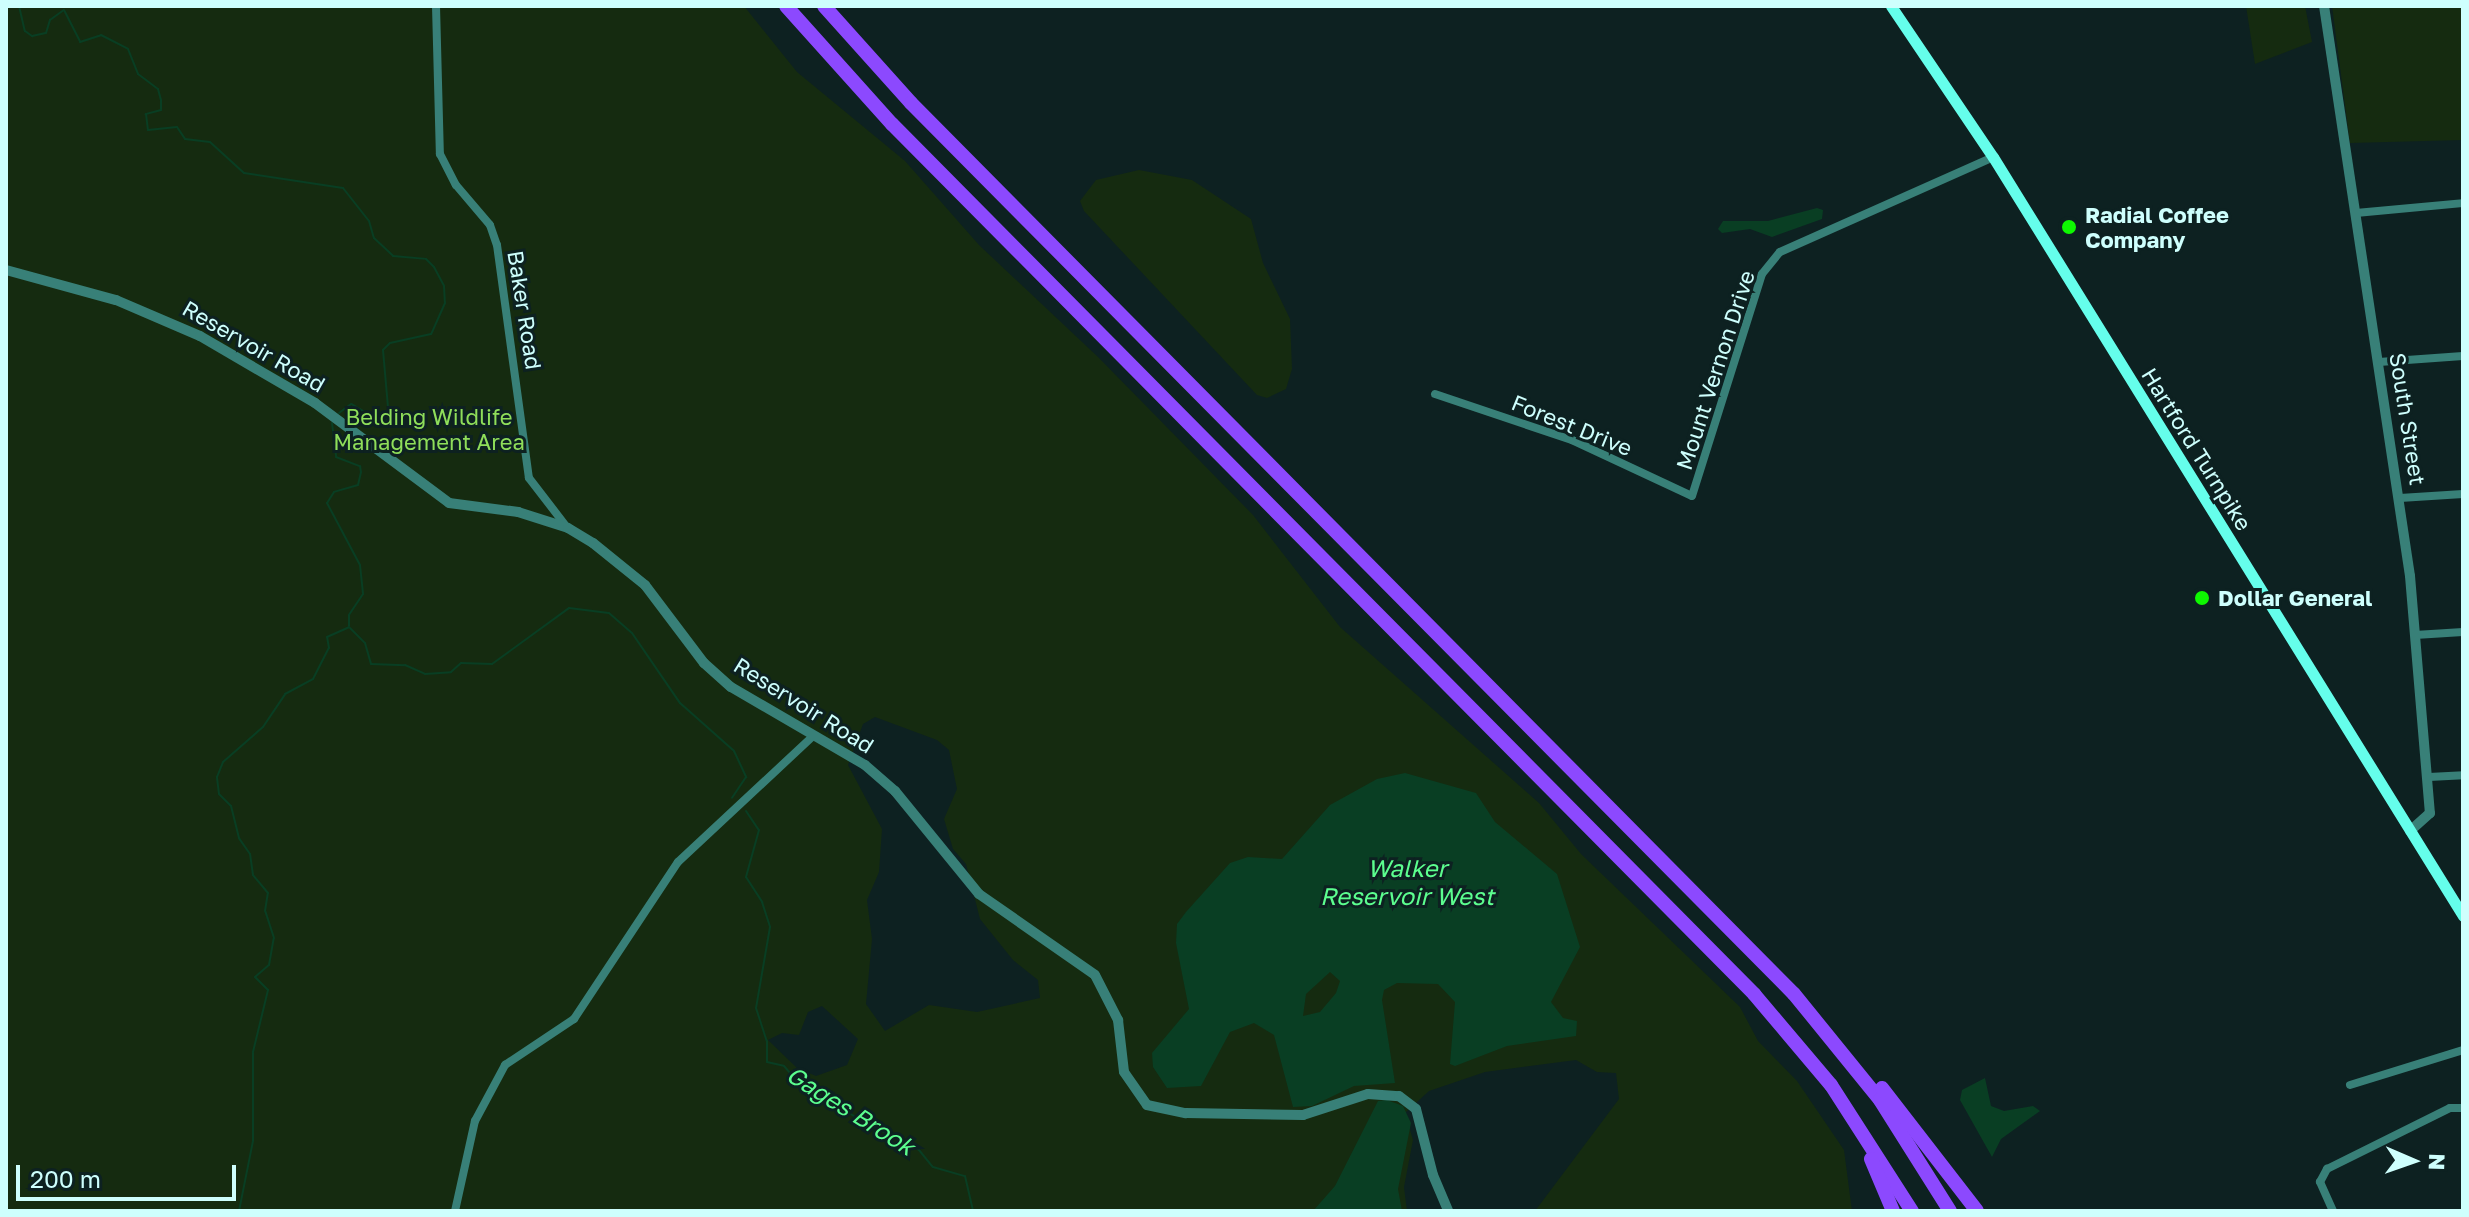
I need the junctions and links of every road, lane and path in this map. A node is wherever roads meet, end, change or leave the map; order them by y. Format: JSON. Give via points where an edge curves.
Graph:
{"nodes":[{"id":1,"x":436,"y":6,"type":"edge"},
{"id":2,"x":786,"y":6,"type":"edge"},
{"id":3,"x":824,"y":6,"type":"edge"},
{"id":4,"x":1891,"y":6,"type":"edge"},
{"id":5,"x":2324,"y":6,"type":"edge"},
{"id":6,"x":1993,"y":157,"type":"junction"},
{"id":7,"x":2463,"y":203,"type":"edge"},
{"id":8,"x":2356,"y":213,"type":"junction"},
{"id":9,"x":6,"y":270,"type":"edge"},
{"id":10,"x":2463,"y":356,"type":"edge"},
{"id":11,"x":2379,"y":362,"type":"junction"},
{"id":12,"x":1435,"y":394,"type":"dead end"},
{"id":13,"x":2463,"y":494,"type":"edge"},
{"id":14,"x":1692,"y":496,"type":"joint"},
{"id":15,"x":2400,"y":498,"type":"junction"},
{"id":16,"x":568,"y":528,"type":"junction"},
{"id":17,"x":2463,"y":632,"type":"edge"},
{"id":18,"x":2415,"y":635,"type":"junction"},
{"id":19,"x":814,"y":735,"type":"junction"},
{"id":20,"x":2463,"y":775,"type":"edge"},
{"id":21,"x":2429,"y":777,"type":"junction"},
{"id":22,"x":2410,"y":831,"type":"junction"},
{"id":23,"x":2463,"y":916,"type":"edge"},
{"id":24,"x":1842,"y":1050,"type":"junction"},
{"id":25,"x":2463,"y":1050,"type":"edge"},
{"id":26,"x":2350,"y":1085,"type":"dead end"},
{"id":27,"x":2463,"y":1108,"type":"edge"},
{"id":28,"x":1852,"y":1115,"type":"junction"},
{"id":29,"x":455,"y":1211,"type":"edge"},
{"id":30,"x":1448,"y":1211,"type":"edge"},
{"id":31,"x":1893,"y":1211,"type":"edge"},
{"id":32,"x":1912,"y":1211,"type":"edge"},
{"id":33,"x":1950,"y":1211,"type":"edge"},
{"id":34,"x":1977,"y":1211,"type":"edge"},
{"id":35,"x":2333,"y":1211,"type":"edge"}],
"edges":[{"from":1,"to":16,"type":"street","name":"Baker Road","via":[[440,154],[456,185],[490,225],[497,245],[529,478]]},
{"from":2,"to":28,"type":"highway","via":[[892,124],[1754,994]]},
{"from":3,"to":24,"type":"highway","via":[[911,103],[1743,942]]},
{"from":4,"to":6,"type":"main road","name":"Hartford Turnpike"},
{"from":5,"to":8,"type":"street","name":"South Street"},
{"from":6,"to":14,"type":"street","name":"Mount Vernon Drive","via":[[1780,252],[1762,274]]},
{"from":6,"to":22,"type":"main road","name":"Hartford Turnpike"},
{"from":7,"to":8,"type":"street"},
{"from":8,"to":11,"type":"street","name":"South Street"},
{"from":9,"to":16,"type":"street","name":"Reservoir Road","via":[[116,300],[200,336],[315,403],[449,503],[518,512]]},
{"from":10,"to":11,"type":"street"},
{"from":11,"to":15,"type":"street","name":"South Street"},
{"from":12,"to":14,"type":"street","name":"Forest Drive","via":[[1570,440]]},
{"from":13,"to":15,"type":"street"},
{"from":15,"to":18,"type":"street","name":"South Street"},
{"from":16,"to":19,"type":"street","name":"Reservoir Road","via":[[645,585],[704,663],[731,687]]},
{"from":17,"to":18,"type":"street"},
{"from":18,"to":21,"type":"street","name":"South Street"},
{"from":19,"to":29,"type":"street","via":[[678,862],[574,1019],[505,1065],[475,1121]]},
{"from":19,"to":30,"type":"street","name":"Reservoir Road","via":[[865,765],[895,791],[979,894],[1095,975],[1118,1020],[1124,1072],[1147,1105],[1186,1113],[1303,1115],[1368,1094],[1405,1098],[1420,1119]]},
{"from":20,"to":21,"type":"street"},
{"from":21,"to":22,"type":"street","name":"South Street","via":[[2430,813]]},
{"from":22,"to":23,"type":"main road","name":"Hartford Turnpike"},
{"from":24,"to":33,"type":"highway","via":[[1901,1129]]},
{"from":24,"to":34,"type":"highway","via":[[1872,1074]]},
{"from":25,"to":26,"type":"street"},
{"from":27,"to":35,"type":"street","via":[[2450,1108],[2327,1169],[2320,1182]]},
{"from":28,"to":31,"type":"highway"},
{"from":28,"to":32,"type":"highway"}]}
